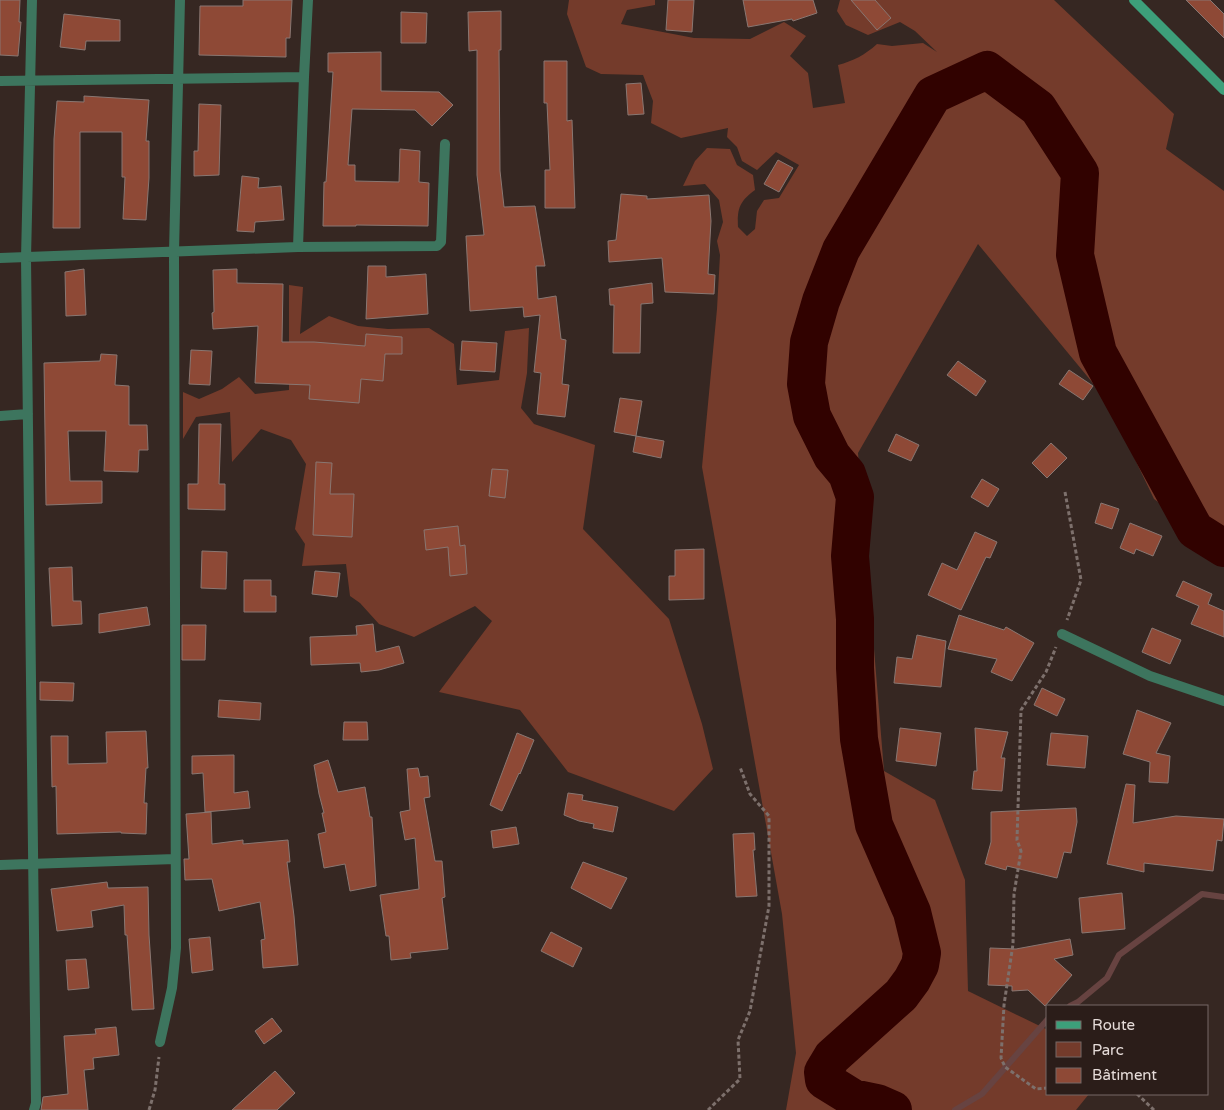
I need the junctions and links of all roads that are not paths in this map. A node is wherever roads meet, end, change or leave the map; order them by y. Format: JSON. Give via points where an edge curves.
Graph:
{"nodes":[{"id":1,"x":32,"y":0,"type":"edge"},
{"id":2,"x":180,"y":0,"type":"edge"},
{"id":3,"x":308,"y":0,"type":"edge"},
{"id":4,"x":1134,"y":0,"type":"edge"},
{"id":5,"x":304,"y":77,"type":"junction"},
{"id":6,"x":178,"y":78,"type":"junction"},
{"id":7,"x":30,"y":80,"type":"junction"},
{"id":8,"x":0,"y":81,"type":"edge"},
{"id":9,"x":1224,"y":90,"type":"edge"},
{"id":10,"x":445,"y":144,"type":"dead end"},
{"id":11,"x":298,"y":247,"type":"junction"},
{"id":12,"x":174,"y":252,"type":"junction"},
{"id":13,"x":0,"y":258,"type":"edge"},
{"id":14,"x":26,"y":258,"type":"junction"},
{"id":15,"x":28,"y":414,"type":"junction"},
{"id":16,"x":0,"y":416,"type":"edge"},
{"id":17,"x":1062,"y":634,"type":"road end"},
{"id":18,"x":1224,"y":701,"type":"edge"},
{"id":19,"x":176,"y":859,"type":"junction"},
{"id":20,"x":32,"y":864,"type":"junction"},
{"id":21,"x":0,"y":865,"type":"edge"},
{"id":22,"x":160,"y":1042,"type":"road end"},
{"id":23,"x":34,"y":1110,"type":"edge"}],
"edges":[{"from":1,"to":7,"type":"street"},
{"from":2,"to":6,"type":"street"},
{"from":3,"to":5,"type":"street"},
{"from":4,"to":9,"type":"street"},
{"from":5,"to":6,"type":"street"},
{"from":5,"to":11,"type":"street"},
{"from":6,"to":7,"type":"street"},
{"from":6,"to":12,"type":"street"},
{"from":7,"to":8,"type":"street"},
{"from":7,"to":14,"type":"street"},
{"from":10,"to":11,"type":"street","via":[[440,244]]},
{"from":11,"to":12,"type":"street"},
{"from":12,"to":14,"type":"street"},
{"from":12,"to":19,"type":"street"},
{"from":13,"to":14,"type":"street"},
{"from":14,"to":15,"type":"street"},
{"from":15,"to":16,"type":"street"},
{"from":15,"to":20,"type":"street"},
{"from":17,"to":18,"type":"street","via":[[1150,676]]},
{"from":19,"to":20,"type":"street"},
{"from":19,"to":22,"type":"street","via":[[176,948],[172,988]]},
{"from":20,"to":21,"type":"street"},
{"from":20,"to":23,"type":"street","via":[[36,1026]]}]}
